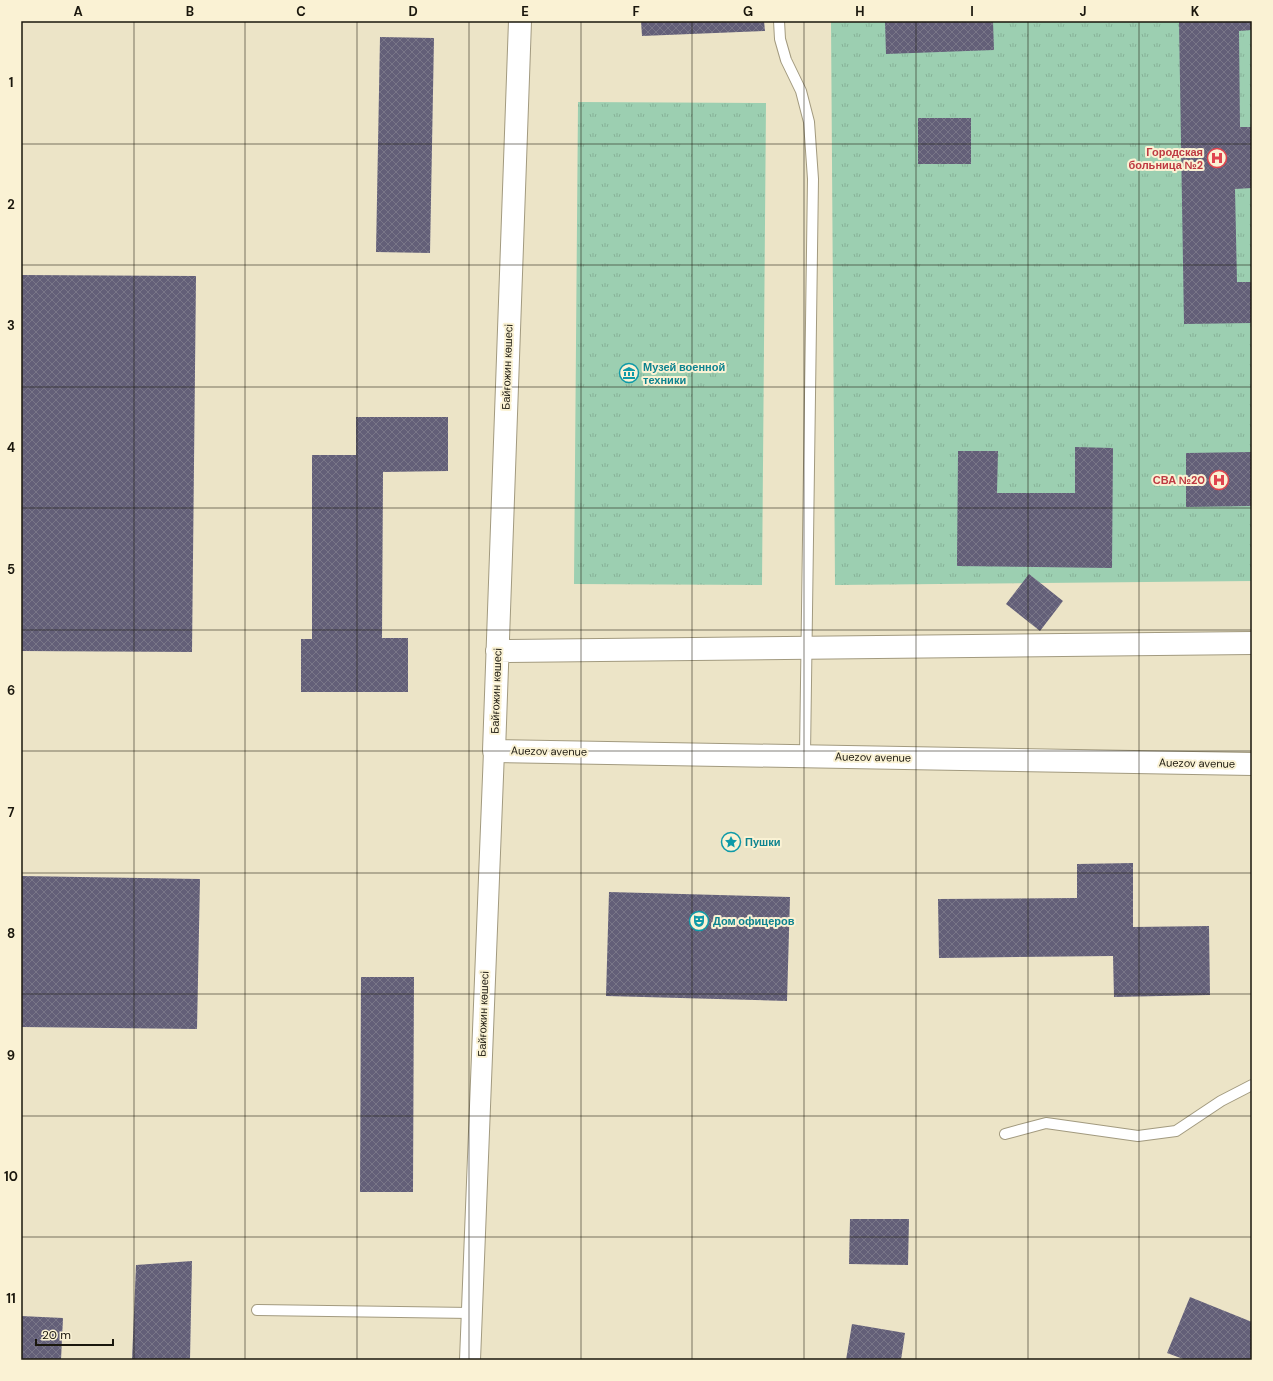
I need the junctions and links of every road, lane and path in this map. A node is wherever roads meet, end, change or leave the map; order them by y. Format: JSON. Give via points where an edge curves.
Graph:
{"nodes":[{"id":1,"x":520,"y":21,"type":"edge"},
{"id":2,"x":779,"y":21,"type":"edge"},
{"id":3,"x":1252,"y":643,"type":"edge"},
{"id":4,"x":806,"y":648,"type":"junction"},
{"id":5,"x":497,"y":651,"type":"junction"},
{"id":6,"x":494,"y":751,"type":"junction"},
{"id":7,"x":805,"y":755,"type":"junction"},
{"id":8,"x":1252,"y":764,"type":"edge"},
{"id":9,"x":1252,"y":1085,"type":"edge"},
{"id":10,"x":1005,"y":1134,"type":"dead end"},
{"id":11,"x":257,"y":1310,"type":"dead end"},
{"id":12,"x":471,"y":1313,"type":"junction"},
{"id":13,"x":470,"y":1360,"type":"edge"}],
"edges":[{"from":1,"to":5,"type":"main road","name":"Байғожин көшесі"},
{"from":2,"to":4,"type":"lane","via":[[780,39],[786,60],[801,91],[809,122],[813,179]]},
{"from":3,"to":4,"type":"main road"},
{"from":4,"to":5,"type":"main road"},
{"from":4,"to":7,"type":"lane"},
{"from":5,"to":6,"type":"main road","name":"Байғожин көшесі"},
{"from":6,"to":7,"type":"main road","name":"Auezov avenue"},
{"from":6,"to":12,"type":"street","name":"Байғожин көшесі"},
{"from":7,"to":8,"type":"main road","name":"Auezov avenue"},
{"from":9,"to":10,"type":"lane","via":[[1221,1101],[1176,1131],[1138,1136],[1046,1123]]},
{"from":11,"to":12,"type":"lane"},
{"from":12,"to":13,"type":"street","name":"Байғожин көшесі"}]}
